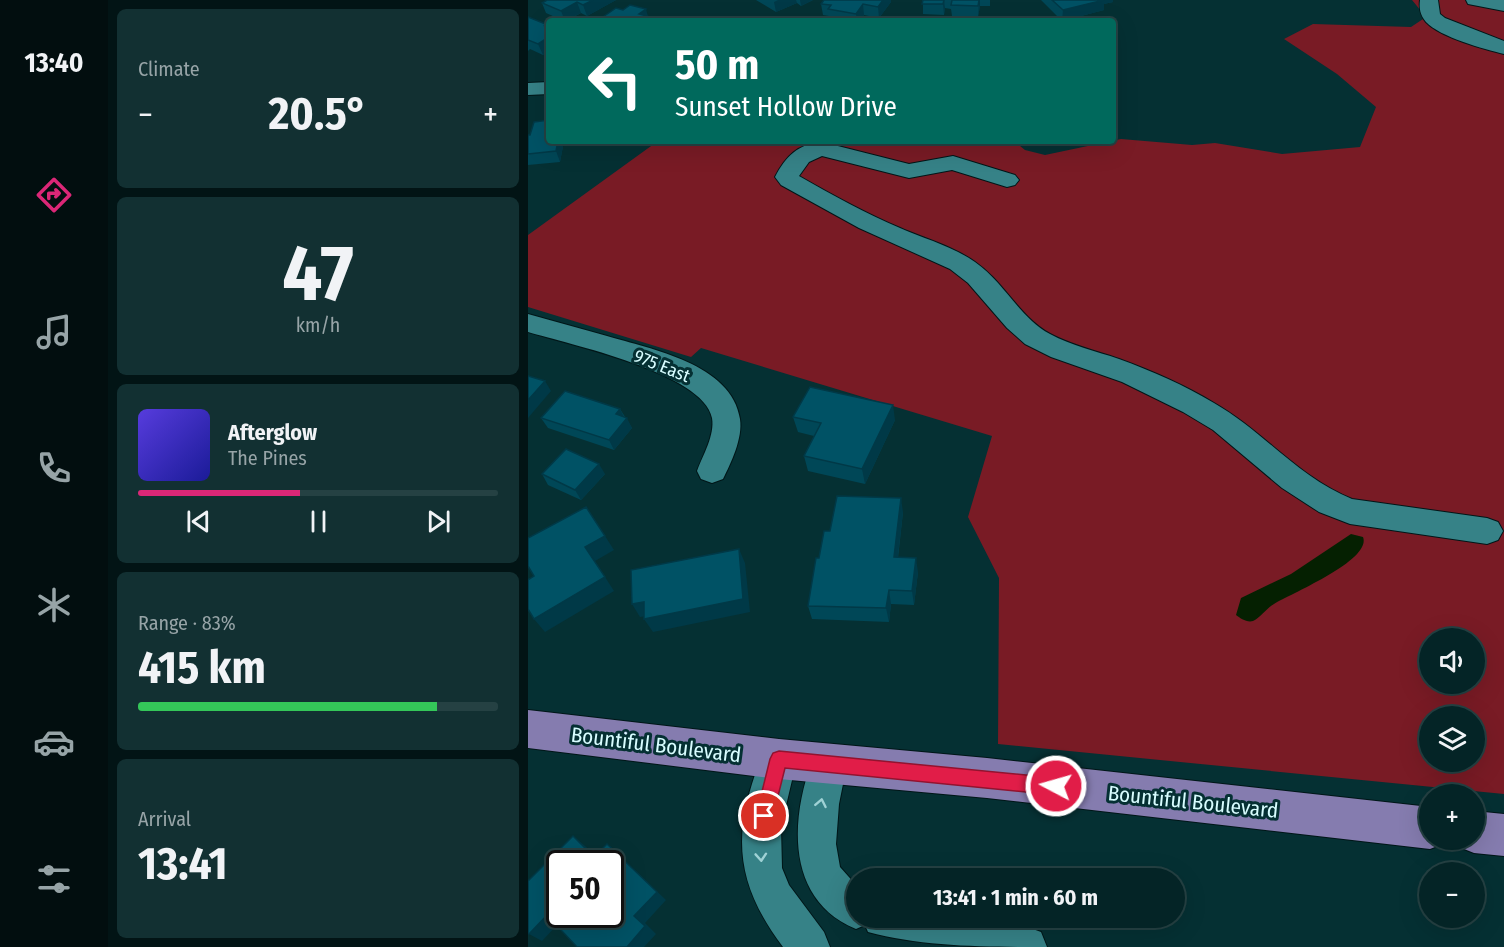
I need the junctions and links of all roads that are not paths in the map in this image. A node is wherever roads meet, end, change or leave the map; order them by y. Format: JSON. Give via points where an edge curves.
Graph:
{"nodes":[{"id":1,"x":1429,"y":0,"type":"edge"},
{"id":2,"x":1476,"y":0,"type":"edge"},
{"id":3,"x":1504,"y":5,"type":"edge"},
{"id":4,"x":1504,"y":48,"type":"edge"},
{"id":5,"x":546,"y":88,"type":"edge"},
{"id":6,"x":528,"y":89,"type":"edge"},
{"id":7,"x":1006,"y":180,"type":"dead end"},
{"id":8,"x":528,"y":323,"type":"edge"},
{"id":9,"x":712,"y":471,"type":"dead end"},
{"id":10,"x":1487,"y":531,"type":"dead end"},
{"id":11,"x":528,"y":729,"type":"edge"},
{"id":12,"x":779,"y":759,"type":"junction"},
{"id":13,"x":829,"y":764,"type":"junction"},
{"id":14,"x":1419,"y":827,"type":"edge"},
{"id":15,"x":1485,"y":833,"type":"edge"},
{"id":16,"x":1504,"y":835,"type":"edge"},
{"id":17,"x":846,"y":901,"type":"edge"},
{"id":18,"x":932,"y":928,"type":"edge"},
{"id":19,"x":809,"y":947,"type":"edge"},
{"id":20,"x":1026,"y":947,"type":"edge"}],
"edges":[{"from":1,"to":4,"type":"street","via":[[1433,18]]},
{"from":2,"to":3,"type":"street"},
{"from":5,"to":6,"type":"street"},
{"from":7,"to":10,"type":"street","via":[[953,163],[909,171],[822,149],[805,153],[787,177],[848,213],[938,251],[967,268],[1034,337],[1156,386],[1206,411],[1239,432],[1332,506]]},
{"from":8,"to":9,"type":"street","name":"975 East","via":[[659,362],[703,384],[726,417]]},
{"from":11,"to":12,"type":"main road","name":"Bountiful Boulevard"},
{"from":12,"to":13,"type":"main road","name":"Bountiful Boulevard"},
{"from":12,"to":19,"type":"street","one_way":true,"via":[[762,830],[762,869],[782,910]]},
{"from":13,"to":14,"type":"main road","name":"Bountiful Boulevard"},
{"from":17,"to":13,"type":"street","one_way":true,"via":[[822,871],[815,842]]},
{"from":15,"to":16,"type":"main road"},
{"from":18,"to":20,"type":"street"}]}
